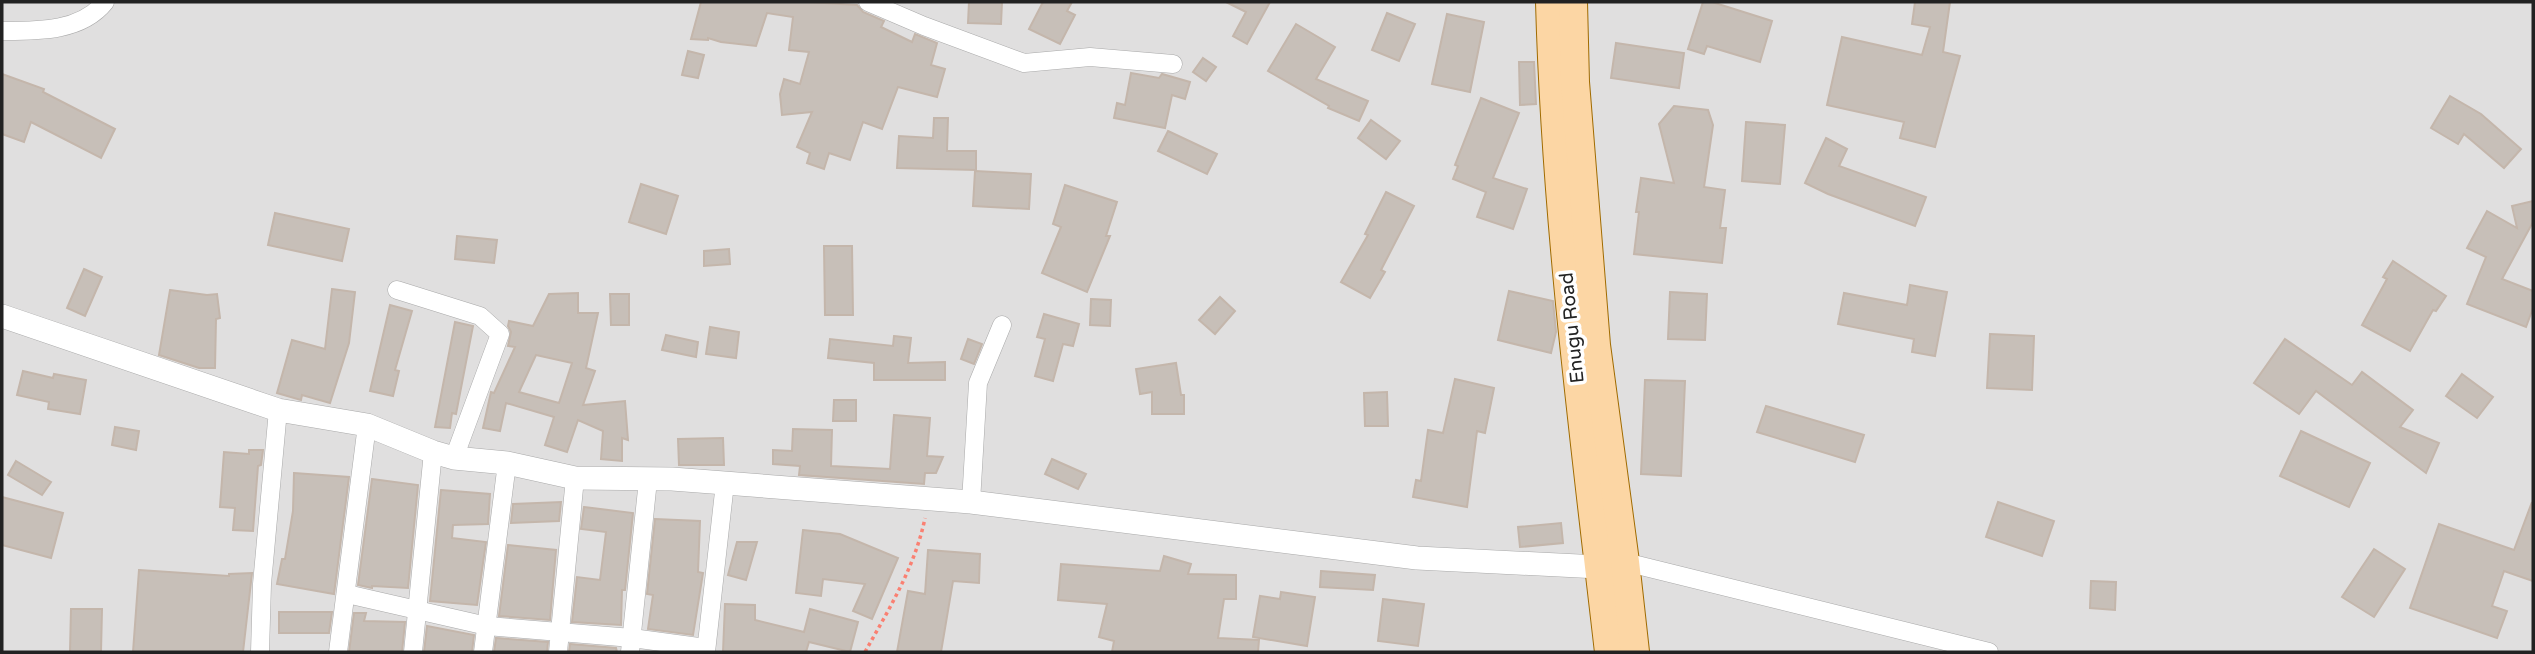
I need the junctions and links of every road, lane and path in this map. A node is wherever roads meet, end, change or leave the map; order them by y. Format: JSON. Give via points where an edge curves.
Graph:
{"nodes":[{"id":1,"x":105,"y":2,"type":"edge"},
{"id":2,"x":868,"y":2,"type":"edge"},
{"id":3,"x":1550,"y":2,"type":"edge"},
{"id":4,"x":1573,"y":2,"type":"edge"},
{"id":5,"x":2,"y":31,"type":"edge"},
{"id":6,"x":1173,"y":64,"type":"dead end"},
{"id":7,"x":397,"y":290,"type":"dead end"},
{"id":8,"x":2,"y":317,"type":"edge"},
{"id":9,"x":1002,"y":325,"type":"dead end"},
{"id":10,"x":278,"y":410,"type":"junction"},
{"id":11,"x":368,"y":425,"type":"junction"},
{"id":12,"x":443,"y":455,"type":"junction"},
{"id":13,"x":507,"y":463,"type":"junction"},
{"id":14,"x":575,"y":478,"type":"junction"},
{"id":15,"x":648,"y":480,"type":"junction"},
{"id":16,"x":725,"y":483,"type":"junction"},
{"id":17,"x":929,"y":499,"type":"junction"},
{"id":18,"x":971,"y":502,"type":"junction"},
{"id":19,"x":1612,"y":565,"type":"junction"},
{"id":20,"x":347,"y":594,"type":"junction"},
{"id":21,"x":417,"y":610,"type":"junction"},
{"id":22,"x":487,"y":626,"type":"junction"},
{"id":23,"x":561,"y":633,"type":"junction"},
{"id":24,"x":631,"y":645,"type":"edge"},
{"id":25,"x":706,"y":650,"type":"edge"},
{"id":26,"x":260,"y":652,"type":"edge"},
{"id":27,"x":338,"y":652,"type":"edge"},
{"id":28,"x":413,"y":652,"type":"edge"},
{"id":29,"x":483,"y":652,"type":"edge"},
{"id":30,"x":558,"y":652,"type":"edge"},
{"id":31,"x":865,"y":652,"type":"edge"},
{"id":32,"x":1609,"y":652,"type":"edge"},
{"id":33,"x":1634,"y":652,"type":"edge"},
{"id":34,"x":1989,"y":652,"type":"edge"}],
"edges":[{"from":1,"to":5,"type":"street","via":[[87,18],[62,27]]},
{"from":2,"to":6,"type":"street","via":[[1024,63],[1090,57]]},
{"from":3,"to":19,"type":"main road","name":"Enugu Road","via":[[1565,274]]},
{"from":4,"to":19,"type":"main road","via":[[1575,82]]},
{"from":7,"to":12,"type":"street","via":[[480,316],[500,334]]},
{"from":8,"to":10,"type":"street"},
{"from":9,"to":18,"type":"street","via":[[978,383]]},
{"from":10,"to":11,"type":"street"},
{"from":10,"to":26,"type":"street"},
{"from":11,"to":12,"type":"street"},
{"from":11,"to":20,"type":"street"},
{"from":12,"to":13,"type":"street"},
{"from":12,"to":21,"type":"street"},
{"from":13,"to":14,"type":"street"},
{"from":13,"to":22,"type":"street"},
{"from":14,"to":15,"type":"street"},
{"from":14,"to":23,"type":"street"},
{"from":15,"to":16,"type":"street"},
{"from":15,"to":24,"type":"street"},
{"from":16,"to":17,"type":"street"},
{"from":16,"to":25,"type":"street"},
{"from":17,"to":18,"type":"street"},
{"from":17,"to":31,"type":"path","via":[[920,543]]},
{"from":18,"to":19,"type":"street","via":[[1418,558]]},
{"from":19,"to":32,"type":"main road","name":"Enugu Road"},
{"from":19,"to":33,"type":"main road"},
{"from":19,"to":34,"type":"street"},
{"from":20,"to":21,"type":"street"},
{"from":20,"to":27,"type":"street"},
{"from":21,"to":22,"type":"street"},
{"from":21,"to":28,"type":"street"},
{"from":22,"to":23,"type":"street"},
{"from":22,"to":29,"type":"street"},
{"from":23,"to":24,"type":"street"},
{"from":23,"to":30,"type":"street"},
{"from":24,"to":25,"type":"street"}]}
